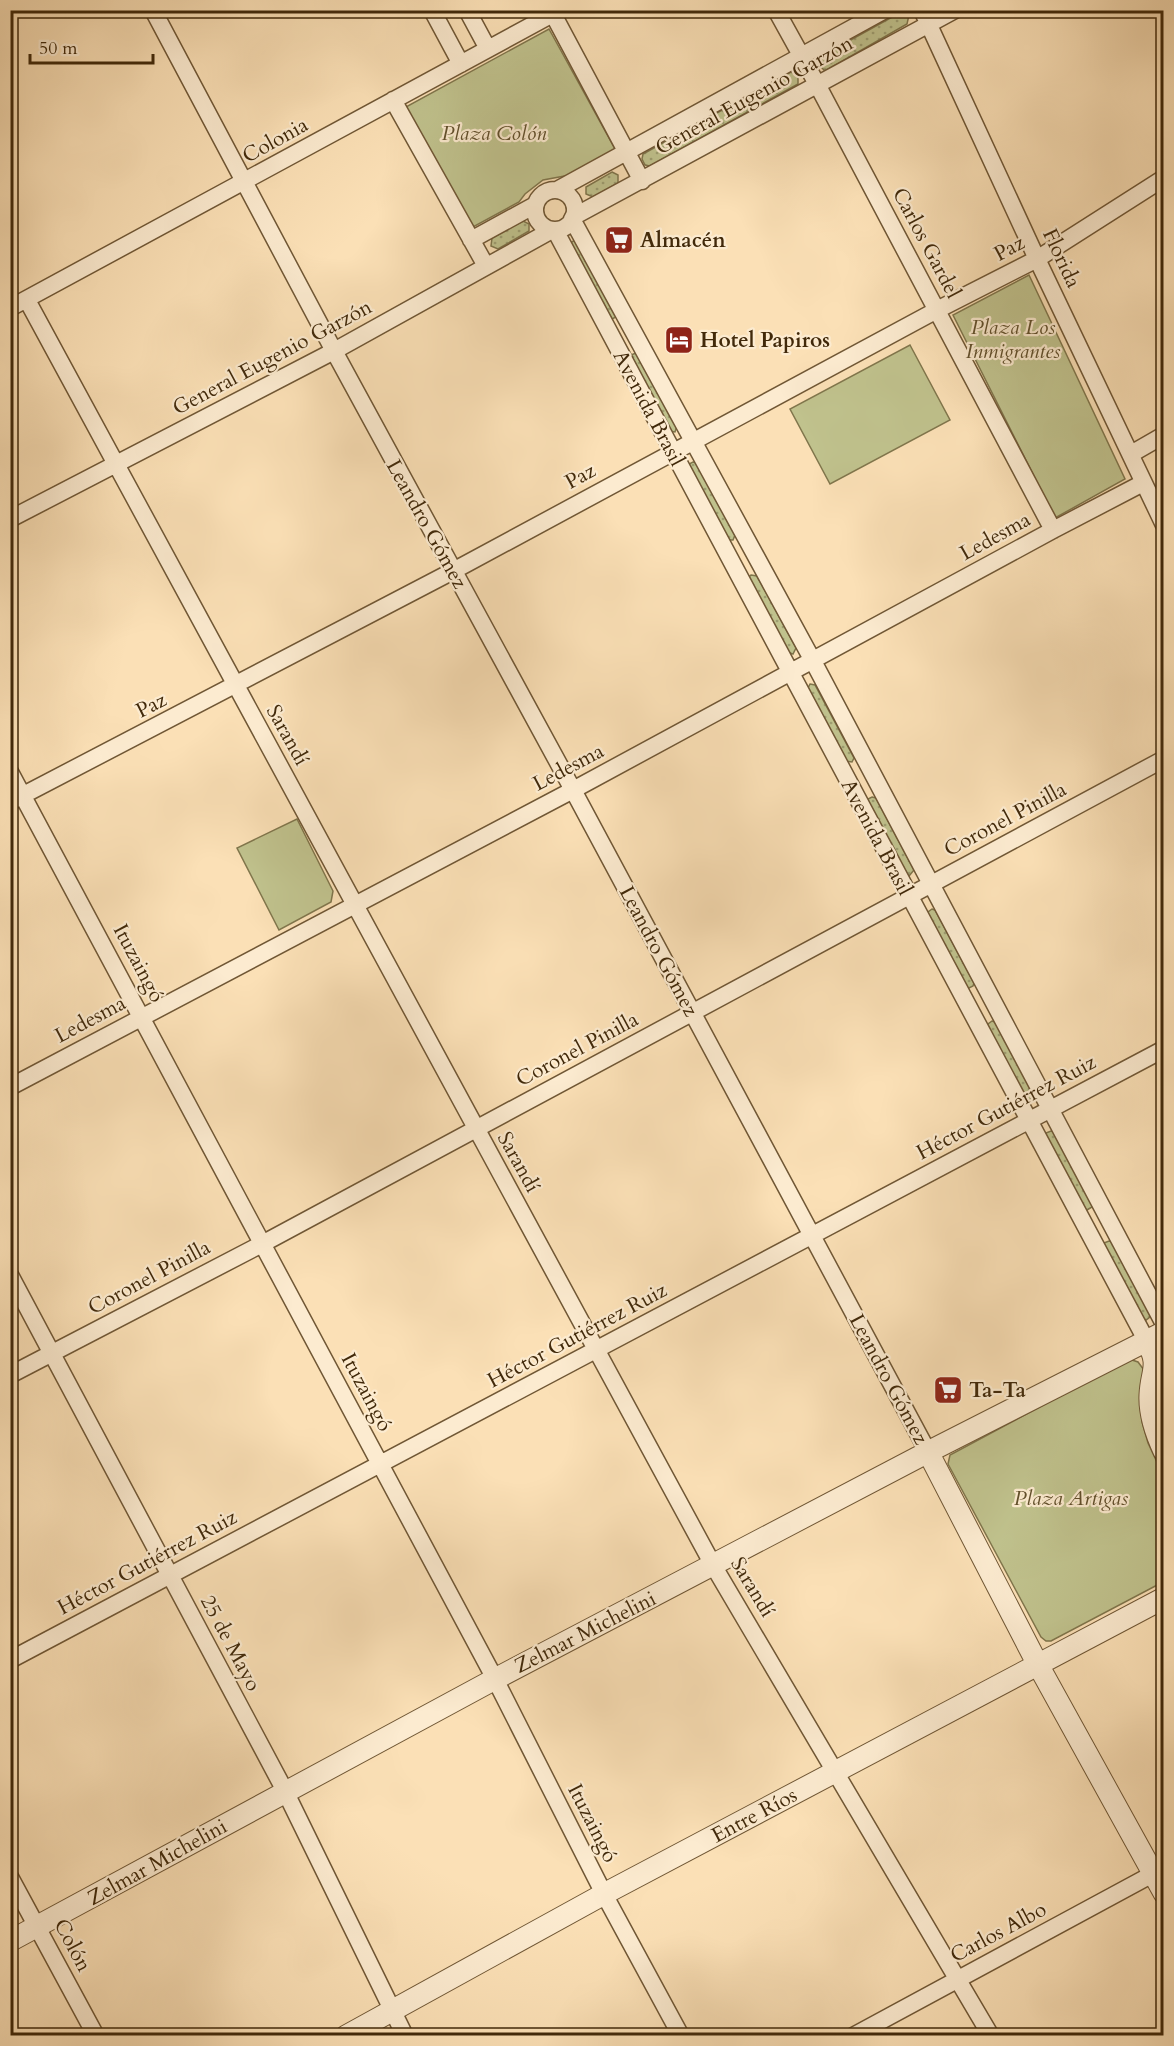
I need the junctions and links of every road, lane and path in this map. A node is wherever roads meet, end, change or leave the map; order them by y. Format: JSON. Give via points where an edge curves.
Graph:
{"nodes":[{"id":1,"x":153,"y":10,"type":"edge"},
{"id":2,"x":432,"y":10,"type":"edge"},
{"id":3,"x":467,"y":10,"type":"edge"},
{"id":4,"x":776,"y":10,"type":"edge"},
{"id":5,"x":885,"y":10,"type":"edge"},
{"id":6,"x":955,"y":10,"type":"edge"},
{"id":7,"x":556,"y":12,"type":"edge"},
{"id":8,"x":925,"y":18,"type":"edge"},
{"id":9,"x":488,"y":49,"type":"junction"},
{"id":10,"x":801,"y":56,"type":"junction"},
{"id":11,"x":460,"y":64,"type":"junction"},
{"id":12,"x":818,"y":86,"type":"junction"},
{"id":13,"x":393,"y":100,"type":"junction"},
{"id":14,"x":627,"y":152,"type":"junction"},
{"id":15,"x":1164,"y":178,"type":"edge"},
{"id":16,"x":642,"y":181,"type":"junction"},
{"id":17,"x":244,"y":182,"type":"junction"},
{"id":18,"x":557,"y":190,"type":"junction"},
{"id":19,"x":535,"y":205,"type":"junction"},
{"id":20,"x":573,"y":218,"type":"junction"},
{"id":21,"x":553,"y":230,"type":"junction"},
{"id":22,"x":471,"y":240,"type":"junction"},
{"id":23,"x":1037,"y":259,"type":"junction"},
{"id":24,"x":486,"y":266,"type":"junction"},
{"id":25,"x":27,"y":300,"type":"junction"},
{"id":26,"x":10,"y":308,"type":"edge"},
{"id":27,"x":937,"y":310,"type":"junction"},
{"id":28,"x":334,"y":351,"type":"junction"},
{"id":29,"x":1164,"y":435,"type":"edge"},
{"id":30,"x":693,"y":440,"type":"junction"},
{"id":31,"x":672,"y":452,"type":"junction"},
{"id":32,"x":1131,"y":454,"type":"junction"},
{"id":33,"x":116,"y":465,"type":"junction"},
{"id":34,"x":1143,"y":483,"type":"junction"},
{"id":35,"x":10,"y":519,"type":"edge"},
{"id":36,"x":1164,"y":525,"type":"edge"},
{"id":37,"x":1053,"y":530,"type":"junction"},
{"id":38,"x":453,"y":571,"type":"junction"},
{"id":39,"x":813,"y":661,"type":"junction"},
{"id":40,"x":790,"y":673,"type":"junction"},
{"id":41,"x":236,"y":686,"type":"junction"},
{"id":42,"x":1164,"y":759,"type":"edge"},
{"id":43,"x":10,"y":772,"type":"edge"},
{"id":44,"x":573,"y":790,"type":"junction"},
{"id":45,"x":17,"y":799,"type":"edge"},
{"id":46,"x":932,"y":884,"type":"junction"},
{"id":47,"x":909,"y":896,"type":"junction"},
{"id":48,"x":356,"y":905,"type":"junction"},
{"id":49,"x":692,"y":1013,"type":"junction"},
{"id":50,"x":143,"y":1017,"type":"junction"},
{"id":51,"x":1164,"y":1049,"type":"edge"},
{"id":52,"x":10,"y":1087,"type":"edge"},
{"id":53,"x":1051,"y":1109,"type":"junction"},
{"id":54,"x":1028,"y":1121,"type":"junction"},
{"id":55,"x":476,"y":1129,"type":"junction"},
{"id":56,"x":812,"y":1236,"type":"junction"},
{"id":57,"x":262,"y":1244,"type":"junction"},
{"id":58,"x":10,"y":1275,"type":"edge"},
{"id":59,"x":1164,"y":1324,"type":"edge"},
{"id":60,"x":1155,"y":1336,"type":"edge"},
{"id":61,"x":596,"y":1350,"type":"junction"},
{"id":62,"x":51,"y":1354,"type":"junction"},
{"id":63,"x":10,"y":1375,"type":"edge"},
{"id":64,"x":1164,"y":1451,"type":"edge"},
{"id":65,"x":928,"y":1452,"type":"junction"},
{"id":66,"x":380,"y":1464,"type":"junction"},
{"id":67,"x":713,"y":1565,"type":"junction"},
{"id":68,"x":169,"y":1575,"type":"junction"},
{"id":69,"x":1164,"y":1598,"type":"edge"},
{"id":70,"x":10,"y":1660,"type":"edge"},
{"id":71,"x":1037,"y":1663,"type":"junction"},
{"id":72,"x":495,"y":1679,"type":"junction"},
{"id":73,"x":836,"y":1771,"type":"junction"},
{"id":74,"x":285,"y":1791,"type":"junction"},
{"id":75,"x":1158,"y":1871,"type":"edge"},
{"id":76,"x":10,"y":1877,"type":"edge"},
{"id":77,"x":1164,"y":1893,"type":"edge"},
{"id":78,"x":604,"y":1894,"type":"junction"},
{"id":79,"x":37,"y":1927,"type":"junction"},
{"id":80,"x":10,"y":1941,"type":"edge"},
{"id":81,"x":957,"y":1979,"type":"junction"},
{"id":82,"x":393,"y":2011,"type":"junction"},
{"id":83,"x":96,"y":2036,"type":"edge"},
{"id":84,"x":346,"y":2036,"type":"edge"},
{"id":85,"x":405,"y":2036,"type":"edge"},
{"id":86,"x":681,"y":2036,"type":"edge"},
{"id":87,"x":853,"y":2036,"type":"edge"},
{"id":88,"x":991,"y":2036,"type":"edge"}],
"edges":[{"from":1,"to":17,"type":"street","name":"Leandro Gómez"},
{"from":2,"to":11,"type":"street"},
{"from":3,"to":9,"type":"street"},
{"from":4,"to":10,"type":"street","name":"Carlos Gardel"},
{"from":5,"to":10,"type":"street","name":"General Eugenio Garzón"},
{"from":6,"to":8,"type":"street","name":"General Eugenio Garzón"},
{"from":7,"to":9,"type":"street","name":"Colonia"},
{"from":7,"to":14,"type":"street"},
{"from":8,"to":12,"type":"street","name":"General Eugenio Garzón"},
{"from":8,"to":23,"type":"street","name":"Florida"},
{"from":9,"to":11,"type":"street","name":"Colonia"},
{"from":10,"to":12,"type":"street","name":"Carlos Gardel"},
{"from":10,"to":14,"type":"street","name":"General Eugenio Garzón"},
{"from":11,"to":13,"type":"street","name":"Colonia"},
{"from":12,"to":16,"type":"street","name":"General Eugenio Garzón"},
{"from":12,"to":27,"type":"street","name":"Carlos Gardel"},
{"from":13,"to":17,"type":"street","name":"Colonia"},
{"from":13,"to":22,"type":"street"},
{"from":14,"to":16,"type":"street"},
{"from":14,"to":18,"type":"street","name":"General Eugenio Garzón"},
{"from":15,"to":23,"type":"street","name":"Paz"},
{"from":16,"to":20,"type":"street","name":"General Eugenio Garzón"},
{"from":17,"to":25,"type":"street","name":"Colonia"},
{"from":17,"to":28,"type":"street","name":"Leandro Gómez"},
{"from":18,"to":19,"type":"street","via":[[543,194]]},
{"from":18,"to":20,"type":"street","via":[[569,197],[575,210]]},
{"from":19,"to":21,"type":"street","via":[[538,221]]},
{"from":19,"to":22,"type":"street"},
{"from":20,"to":21,"type":"street","via":[[562,229]]},
{"from":20,"to":30,"type":"street","name":"Avenida Brasil"},
{"from":21,"to":24,"type":"street","name":"General Eugenio Garzón"},
{"from":21,"to":31,"type":"street","name":"Avenida Brasil"},
{"from":22,"to":24,"type":"street"},
{"from":23,"to":27,"type":"street","name":"Paz"},
{"from":23,"to":32,"type":"street","name":"Florida"},
{"from":24,"to":28,"type":"street","name":"General Eugenio Garzón"},
{"from":25,"to":26,"type":"street","name":"Colonia"},
{"from":25,"to":33,"type":"street","name":"Sarandí"},
{"from":27,"to":30,"type":"street","name":"Paz"},
{"from":27,"to":37,"type":"street","name":"Carlos Gardel"},
{"from":28,"to":33,"type":"street","name":"General Eugenio Garzón"},
{"from":28,"to":38,"type":"street","name":"Leandro Gómez"},
{"from":29,"to":32,"type":"street"},
{"from":30,"to":31,"type":"street","name":"Paz"},
{"from":30,"to":39,"type":"street","name":"Avenida Brasil"},
{"from":31,"to":38,"type":"street","name":"Paz"},
{"from":31,"to":40,"type":"street","name":"Avenida Brasil"},
{"from":32,"to":34,"type":"street","name":"Florida"},
{"from":33,"to":35,"type":"street","name":"General Eugenio Garzón"},
{"from":33,"to":41,"type":"street","name":"Sarandí"},
{"from":34,"to":36,"type":"street","name":"Florida"},
{"from":34,"to":37,"type":"street","name":"Ledesma"},
{"from":37,"to":39,"type":"street","name":"Ledesma"},
{"from":38,"to":41,"type":"street","name":"Paz"},
{"from":38,"to":44,"type":"street","name":"Leandro Gómez"},
{"from":39,"to":40,"type":"street","name":"Ledesma"},
{"from":39,"to":46,"type":"street","name":"Avenida Brasil"},
{"from":40,"to":44,"type":"street","name":"Ledesma"},
{"from":40,"to":47,"type":"street","name":"Avenida Brasil"},
{"from":41,"to":45,"type":"street","name":"Paz"},
{"from":41,"to":48,"type":"street","name":"Sarandí"},
{"from":42,"to":46,"type":"street","name":"Coronel Pinilla"},
{"from":43,"to":45,"type":"street","name":"Ituzaingó"},
{"from":44,"to":48,"type":"street","name":"Ledesma"},
{"from":44,"to":49,"type":"street","name":"Leandro Gómez"},
{"from":45,"to":50,"type":"street","name":"Ituzaingó"},
{"from":46,"to":47,"type":"street","name":"Coronel Pinilla"},
{"from":46,"to":53,"type":"street","name":"Avenida Brasil"},
{"from":47,"to":49,"type":"street","name":"Coronel Pinilla"},
{"from":47,"to":54,"type":"street","name":"Avenida Brasil"},
{"from":48,"to":50,"type":"street","name":"Ledesma"},
{"from":48,"to":55,"type":"street","name":"Sarandí"},
{"from":49,"to":55,"type":"street","name":"Coronel Pinilla"},
{"from":49,"to":56,"type":"street","name":"Leandro Gómez"},
{"from":50,"to":52,"type":"street","name":"Ledesma"},
{"from":50,"to":57,"type":"street","name":"Ituzaingó"},
{"from":51,"to":53,"type":"street","name":"Héctor Gutiérrez Ruiz"},
{"from":53,"to":54,"type":"street","name":"Héctor Gutiérrez Ruiz"},
{"from":53,"to":59,"type":"street","name":"Avenida Brasil"},
{"from":54,"to":56,"type":"street","name":"Héctor Gutiérrez Ruiz"},
{"from":54,"to":60,"type":"street","name":"Avenida Brasil"},
{"from":55,"to":57,"type":"street","name":"Coronel Pinilla"},
{"from":55,"to":61,"type":"street","name":"Sarandí"},
{"from":56,"to":61,"type":"street","name":"Héctor Gutiérrez Ruiz"},
{"from":56,"to":65,"type":"street","name":"Leandro Gómez"},
{"from":57,"to":62,"type":"street","name":"Coronel Pinilla"},
{"from":57,"to":66,"type":"street","name":"Ituzaingó"},
{"from":58,"to":62,"type":"street","name":"25 de Mayo"},
{"from":60,"to":64,"type":"street","name":"Avenida Brasil","via":[[1150,1396],[1154,1430]]},
{"from":60,"to":65,"type":"street","name":"Zelmar Michelini"},
{"from":61,"to":66,"type":"street","name":"Héctor Gutiérrez Ruiz"},
{"from":61,"to":67,"type":"street","name":"Sarandí"},
{"from":62,"to":63,"type":"street","name":"Coronel Pinilla"},
{"from":62,"to":68,"type":"street","name":"25 de Mayo"},
{"from":65,"to":67,"type":"street","name":"Zelmar Michelini"},
{"from":65,"to":71,"type":"street","name":"Leandro Gómez"},
{"from":66,"to":68,"type":"street","name":"Héctor Gutiérrez Ruiz"},
{"from":66,"to":72,"type":"street","name":"Ituzaingó"},
{"from":67,"to":72,"type":"street","name":"Zelmar Michelini"},
{"from":67,"to":73,"type":"street","name":"Sarandí"},
{"from":68,"to":70,"type":"street","name":"Héctor Gutiérrez Ruiz"},
{"from":68,"to":74,"type":"street","name":"25 de Mayo"},
{"from":69,"to":71,"type":"street","name":"Entre Ríos"},
{"from":71,"to":73,"type":"street","name":"Entre Ríos"},
{"from":71,"to":75,"type":"street","name":"Leandro Gómez"},
{"from":72,"to":74,"type":"street","name":"Zelmar Michelini"},
{"from":72,"to":78,"type":"street","name":"Ituzaingó"},
{"from":73,"to":78,"type":"street","name":"Entre Ríos"},
{"from":73,"to":81,"type":"street","name":"Sarandí"},
{"from":74,"to":79,"type":"street","name":"Zelmar Michelini"},
{"from":74,"to":82,"type":"street","name":"25 de Mayo"},
{"from":75,"to":77,"type":"street","name":"Leandro Gómez"},
{"from":75,"to":81,"type":"street","name":"Carlos Albo"},
{"from":76,"to":79,"type":"street","name":"Colón"},
{"from":78,"to":82,"type":"street","name":"Entre Ríos"},
{"from":78,"to":86,"type":"street","name":"Ituzaingó"},
{"from":79,"to":80,"type":"street","name":"Zelmar Michelini"},
{"from":79,"to":83,"type":"street","name":"Colón"},
{"from":81,"to":87,"type":"street","name":"Carlos Albo"},
{"from":81,"to":88,"type":"street","name":"Sarandí"},
{"from":82,"to":84,"type":"street","name":"Entre Ríos"},
{"from":82,"to":85,"type":"street","name":"25 de Mayo"}]}
